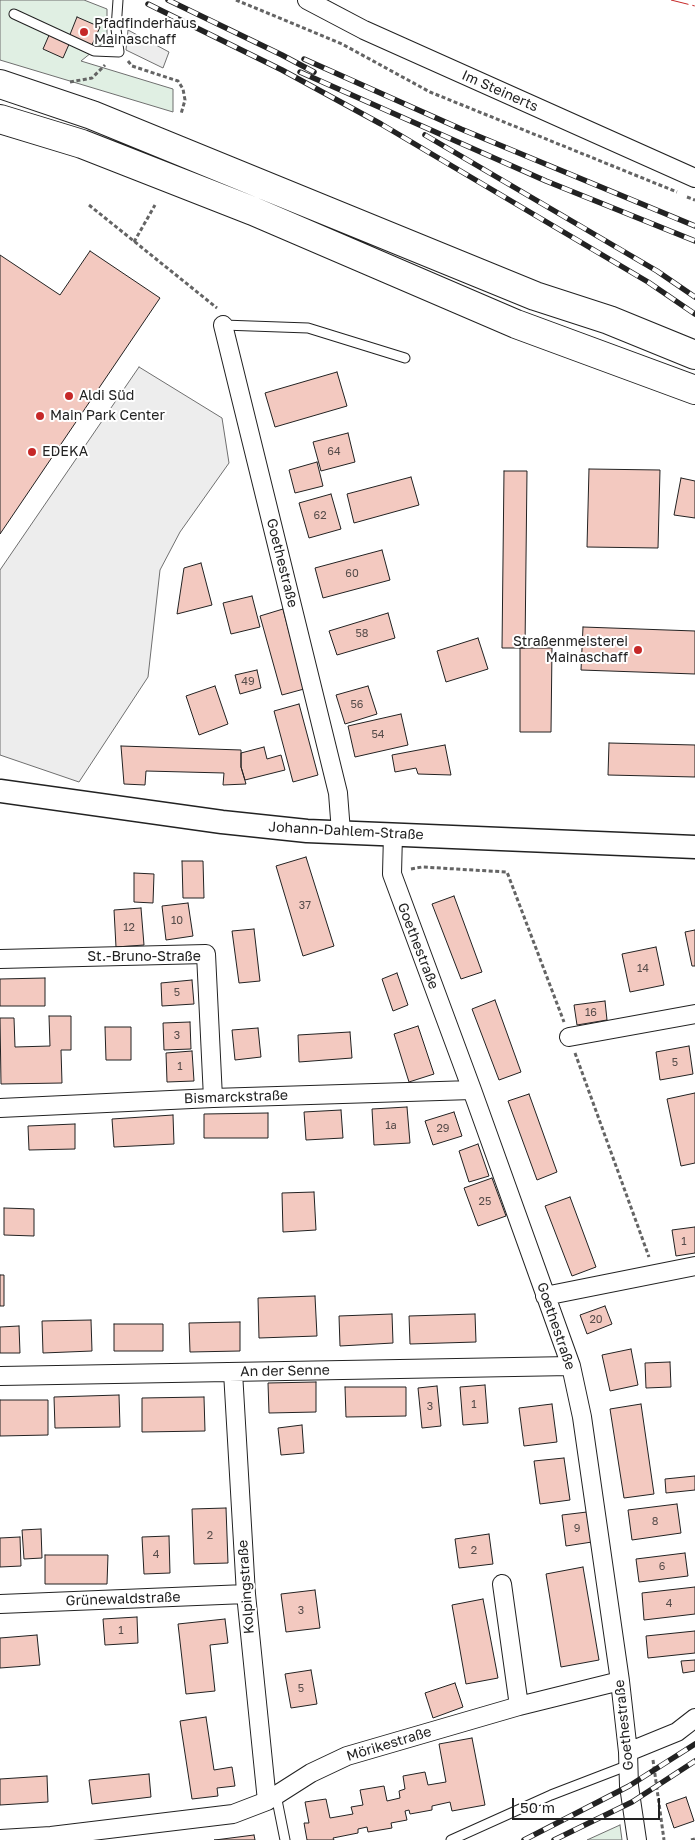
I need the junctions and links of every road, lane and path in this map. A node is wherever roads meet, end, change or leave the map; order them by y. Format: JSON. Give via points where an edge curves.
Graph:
{"nodes":[{"id":1,"x":118,"y":0,"type":"edge"},
{"id":2,"x":236,"y":0,"type":"edge"},
{"id":3,"x":307,"y":0,"type":"edge"},
{"id":4,"x":14,"y":14,"type":"dead end"},
{"id":5,"x":119,"y":52,"type":"junction"},
{"id":6,"x":63,"y":83,"type":"dead end"},
{"id":7,"x":0,"y":84,"type":"edge"},
{"id":8,"x":181,"y":114,"type":"dead end"},
{"id":9,"x":0,"y":119,"type":"edge"},
{"id":10,"x":695,"y":178,"type":"edge"},
{"id":11,"x":695,"y":200,"type":"edge"},
{"id":12,"x":89,"y":205,"type":"dead end"},
{"id":13,"x":155,"y":205,"type":"dead end"},
{"id":14,"x":134,"y":242,"type":"junction"},
{"id":15,"x":223,"y":325,"type":"junction"},
{"id":16,"x":695,"y":355,"type":"edge"},
{"id":17,"x":405,"y":358,"type":"dead end"},
{"id":18,"x":695,"y":390,"type":"edge"},
{"id":19,"x":0,"y":791,"type":"edge"},
{"id":20,"x":340,"y":832,"type":"junction"},
{"id":21,"x":393,"y":834,"type":"junction"},
{"id":22,"x":695,"y":847,"type":"edge"},
{"id":23,"x":0,"y":959,"type":"edge"},
{"id":24,"x":695,"y":1014,"type":"edge"},
{"id":25,"x":569,"y":1037,"type":"dead end"},
{"id":26,"x":472,"y":1090,"type":"junction"},
{"id":27,"x":213,"y":1098,"type":"junction"},
{"id":28,"x":0,"y":1108,"type":"edge"},
{"id":29,"x":695,"y":1266,"type":"edge"},
{"id":30,"x":546,"y":1296,"type":"junction"},
{"id":31,"x":571,"y":1366,"type":"junction"},
{"id":32,"x":233,"y":1372,"type":"junction"},
{"id":33,"x":0,"y":1376,"type":"edge"},
{"id":34,"x":502,"y":1584,"type":"dead end"},
{"id":35,"x":246,"y":1594,"type":"junction"},
{"id":36,"x":0,"y":1604,"type":"edge"},
{"id":37,"x":620,"y":1682,"type":"junction"},
{"id":38,"x":519,"y":1706,"type":"junction"},
{"id":39,"x":695,"y":1718,"type":"edge"},
{"id":40,"x":651,"y":1742,"type":"junction"},
{"id":41,"x":628,"y":1758,"type":"junction"},
{"id":42,"x":272,"y":1798,"type":"junction"},
{"id":43,"x":695,"y":1838,"type":"edge"},
{"id":44,"x":0,"y":1839,"type":"edge"},
{"id":45,"x":285,"y":1840,"type":"edge"},
{"id":46,"x":451,"y":1840,"type":"edge"},
{"id":47,"x":637,"y":1840,"type":"edge"},
{"id":48,"x":664,"y":1840,"type":"edge"},
{"id":49,"x":690,"y":1840,"type":"edge"}],
"edges":[{"from":1,"to":5,"type":"lane","via":[[116,29]]},
{"from":2,"to":11,"type":"path","via":[[342,44],[430,92]]},
{"from":3,"to":10,"type":"street","name":"Im Steinerts","via":[[364,30]]},
{"from":4,"to":5,"type":"lane","via":[[94,51]]},
{"from":5,"to":6,"type":"path","via":[[92,78]]},
{"from":5,"to":8,"type":"path","via":[[132,66],[178,81],[185,100]]},
{"from":7,"to":16,"type":"highway","via":[[92,115],[535,296],[609,320]]},
{"from":9,"to":18,"type":"highway","via":[[82,144],[252,211],[516,324]]},
{"from":12,"to":14,"type":"path"},
{"from":13,"to":14,"type":"path"},
{"from":14,"to":15,"type":"path","via":[[219,309]]},
{"from":15,"to":17,"type":"lane","via":[[308,328]]},
{"from":15,"to":20,"type":"street","name":"Goethestraße","via":[[338,793]]},
{"from":19,"to":20,"type":"street","name":"Johann-Dahlem-Straße","via":[[222,822]]},
{"from":20,"to":21,"type":"street","name":"Johann-Dahlem-Straße"},
{"from":21,"to":22,"type":"street","name":"Johann-Dahlem-Straße"},
{"from":21,"to":26,"type":"street","name":"Goethestraße","via":[[392,874]]},
{"from":23,"to":27,"type":"street","name":"St.-Bruno-Straße","via":[[206,954]]},
{"from":24,"to":25,"type":"street"},
{"from":26,"to":27,"type":"street","name":"Bismarckstraße"},
{"from":26,"to":30,"type":"street","name":"Goethestraße"},
{"from":27,"to":28,"type":"street","name":"Bismarckstraße"},
{"from":29,"to":30,"type":"street"},
{"from":30,"to":31,"type":"street","name":"Goethestraße"},
{"from":31,"to":32,"type":"street","name":"An der Senne"},
{"from":31,"to":37,"type":"street","name":"Goethestraße","via":[[582,1417]]},
{"from":32,"to":33,"type":"street","name":"An der Senne"},
{"from":32,"to":35,"type":"street","name":"Kolpingstraße"},
{"from":34,"to":38,"type":"street"},
{"from":35,"to":36,"type":"street","name":"Grünewaldstraße"},
{"from":35,"to":42,"type":"street","name":"Kolpingstraße"},
{"from":37,"to":38,"type":"street","name":"Mörikestraße"},
{"from":37,"to":41,"type":"street","name":"Goethestraße"},
{"from":38,"to":42,"type":"street","name":"Mörikestraße","via":[[347,1756],[311,1773]]},
{"from":39,"to":40,"type":"street","via":[[677,1732]]},
{"from":40,"to":41,"type":"street"},
{"from":40,"to":48,"type":"path"},
{"from":41,"to":46,"type":"lane"},
{"from":41,"to":47,"type":"street","name":"Goethestraße"},
{"from":42,"to":44,"type":"street","name":"Mörikestraße","via":[[234,1814],[195,1820]]},
{"from":42,"to":45,"type":"lane"},
{"from":43,"to":49,"type":"path"}]}
